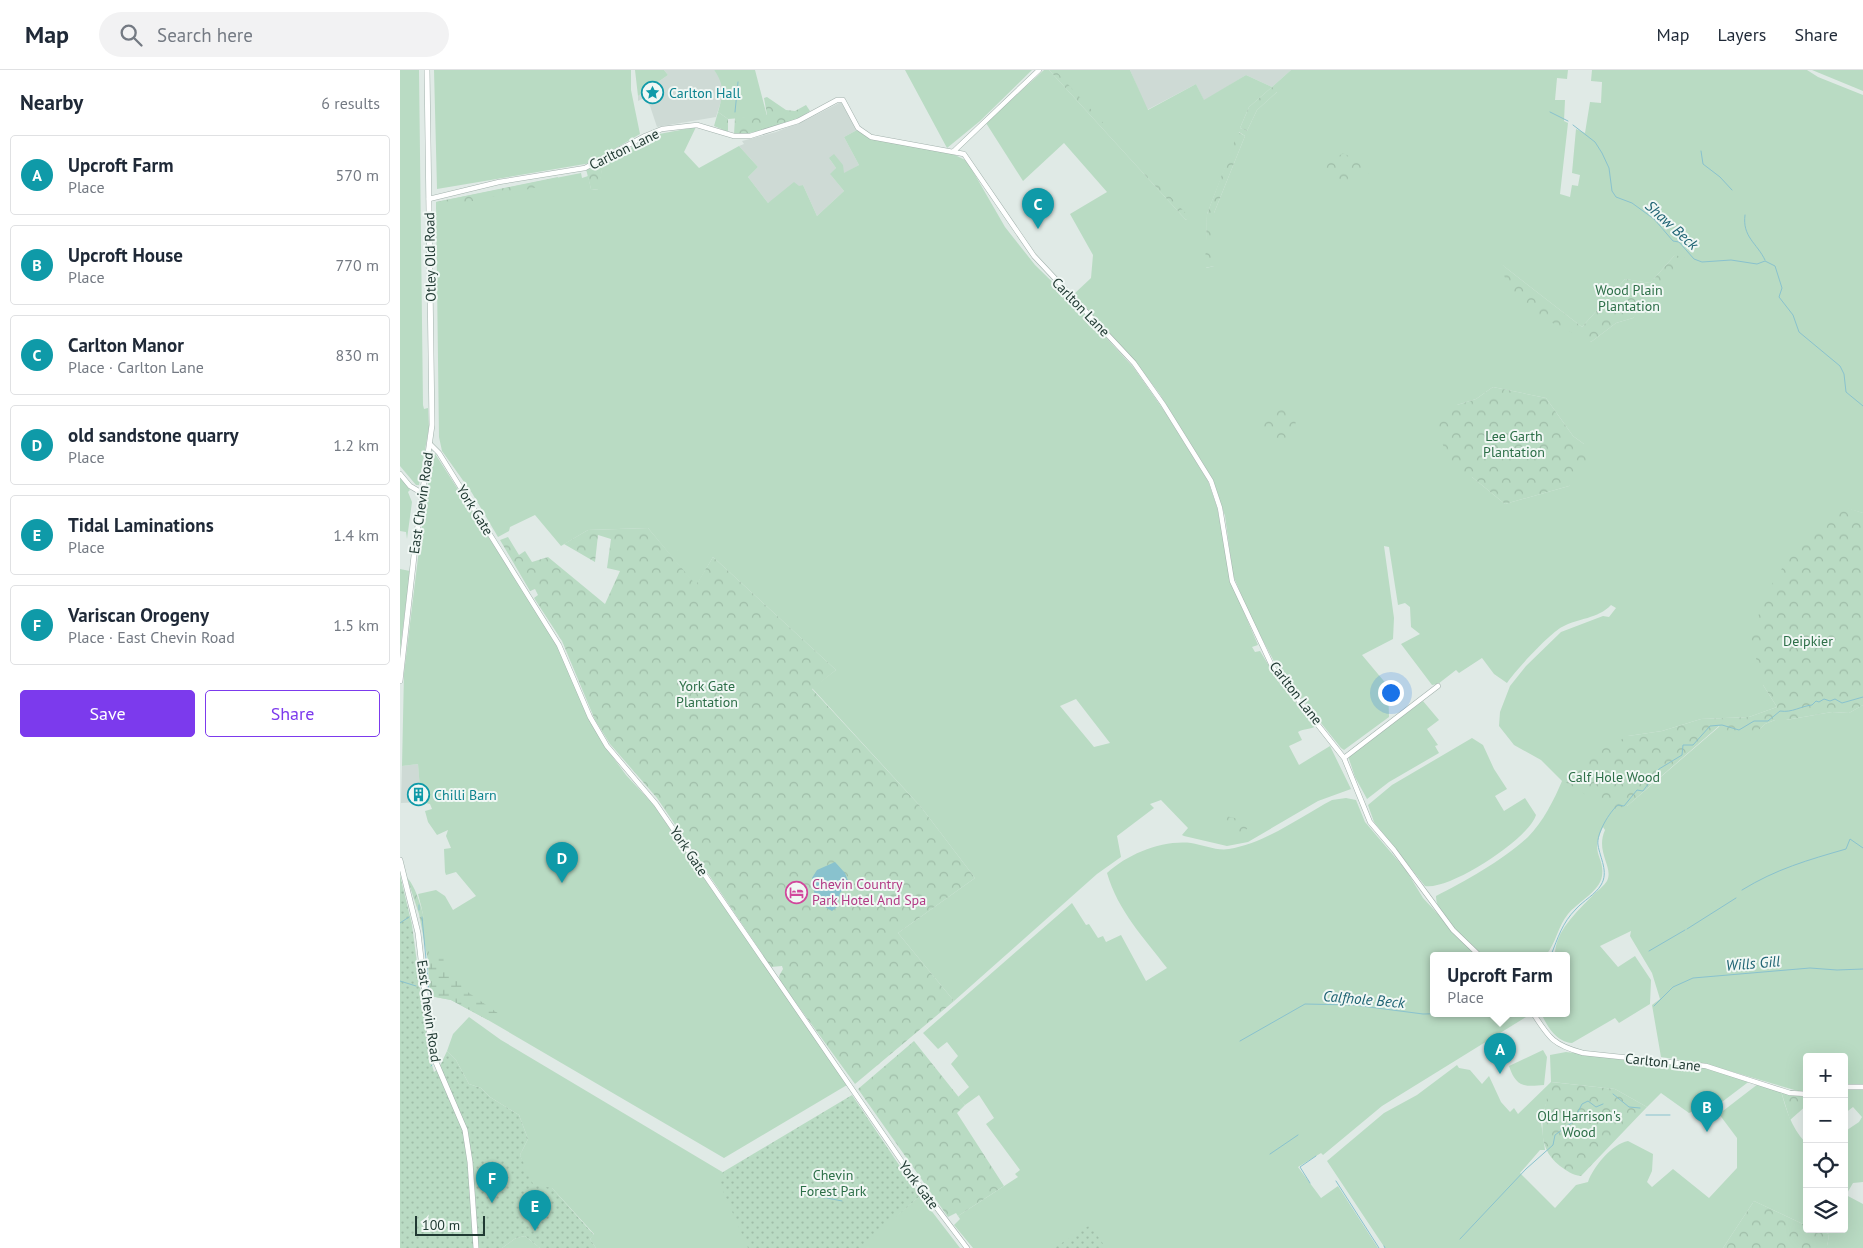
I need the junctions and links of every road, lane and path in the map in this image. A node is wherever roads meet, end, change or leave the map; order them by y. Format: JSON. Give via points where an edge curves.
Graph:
{"nodes":[{"id":1,"x":427,"y":70,"type":"edge"},
{"id":2,"x":1039,"y":70,"type":"edge"},
{"id":3,"x":954,"y":151,"type":"junction"},
{"id":4,"x":429,"y":199,"type":"junction"},
{"id":5,"x":430,"y":444,"type":"junction"},
{"id":6,"x":400,"y":474,"type":"edge"},
{"id":7,"x":422,"y":493,"type":"junction"},
{"id":8,"x":400,"y":680,"type":"edge"},
{"id":9,"x":1438,"y":686,"type":"dead end"},
{"id":10,"x":1344,"y":758,"type":"junction"},
{"id":11,"x":400,"y":860,"type":"edge"},
{"id":12,"x":1476,"y":952,"type":"edge"},
{"id":13,"x":1536,"y":1017,"type":"edge"},
{"id":14,"x":1848,"y":1087,"type":"edge"},
{"id":15,"x":1863,"y":1087,"type":"edge"},
{"id":16,"x":1803,"y":1094,"type":"edge"},
{"id":17,"x":476,"y":1248,"type":"edge"},
{"id":18,"x":967,"y":1248,"type":"edge"}],
"edges":[{"from":1,"to":4,"type":"street","name":"Otley Old Road"},
{"from":2,"to":3,"type":"street"},
{"from":3,"to":4,"type":"street","name":"Carlton Lane","via":[[871,137],[858,128],[843,100],[837,100],[798,121],[750,136],[734,136],[697,124],[662,129],[585,168],[499,182]]},
{"from":3,"to":10,"type":"street","name":"Carlton Lane","via":[[964,154],[1034,256],[1134,363],[1163,404],[1211,482],[1220,508],[1232,581],[1273,668]]},
{"from":4,"to":5,"type":"street","name":"Otley Old Road"},
{"from":5,"to":7,"type":"street","name":"East Chevin Road"},
{"from":5,"to":18,"type":"street","name":"York Gate","via":[[439,453],[559,645],[590,717],[607,746],[656,804],[905,1166]]},
{"from":6,"to":7,"type":"street"},
{"from":7,"to":8,"type":"street","name":"East Chevin Road"},
{"from":9,"to":10,"type":"street"},
{"from":10,"to":12,"type":"street","name":"Carlton Lane","via":[[1370,822],[1453,930]]},
{"from":11,"to":17,"type":"street","name":"East Chevin Road","via":[[418,933],[432,1053],[464,1130],[470,1162]]},
{"from":13,"to":16,"type":"street","name":"Carlton Lane","via":[[1550,1039],[1583,1054],[1706,1066],[1790,1093]]},
{"from":14,"to":15,"type":"street"}]}
